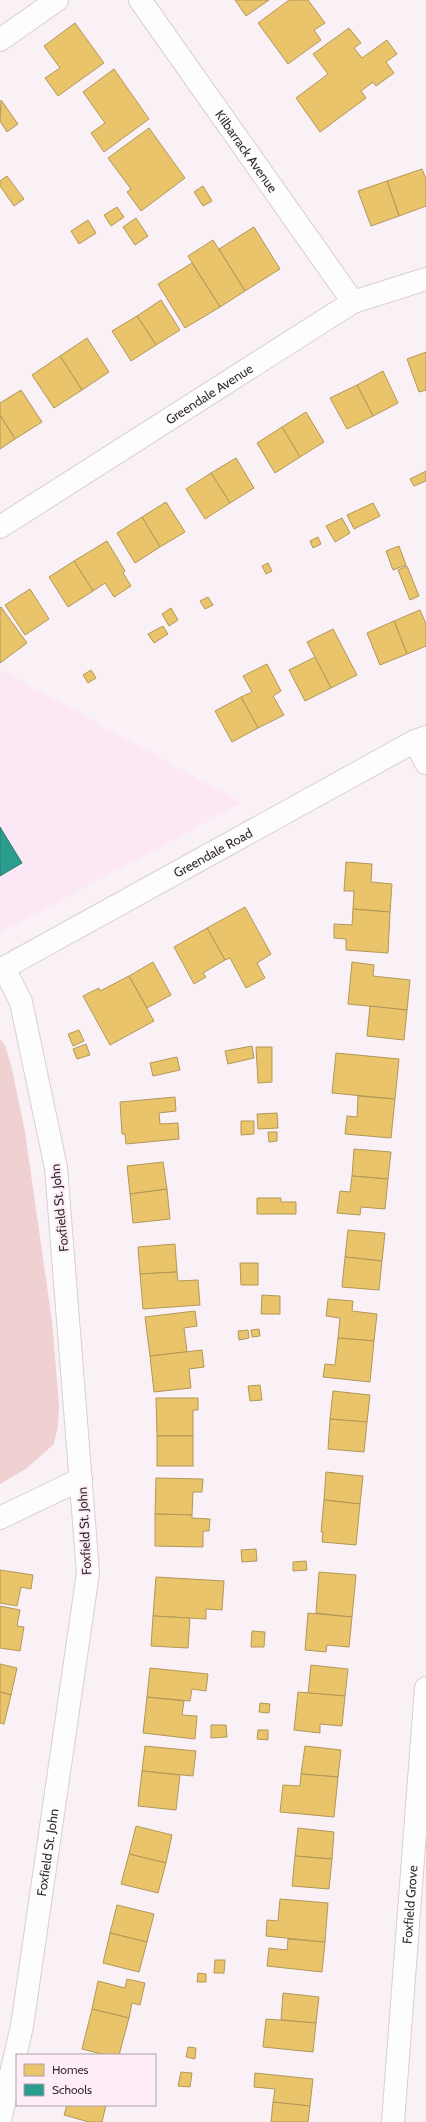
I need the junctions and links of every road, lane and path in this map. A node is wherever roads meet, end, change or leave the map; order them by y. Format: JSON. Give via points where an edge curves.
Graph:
{"nodes":[{"id":1,"x":57,"y":0,"type":"edge"},
{"id":2,"x":140,"y":0,"type":"edge"},
{"id":3,"x":0,"y":40,"type":"edge"},
{"id":4,"x":426,"y":279,"type":"edge"},
{"id":5,"x":353,"y":302,"type":"junction"},
{"id":6,"x":0,"y":527,"type":"edge"},
{"id":7,"x":421,"y":739,"type":"edge"},
{"id":8,"x":426,"y":763,"type":"edge"},
{"id":9,"x":2,"y":969,"type":"edge"},
{"id":10,"x":81,"y":1479,"type":"junction"},
{"id":11,"x":0,"y":1518,"type":"edge"},
{"id":12,"x":426,"y":1688,"type":"edge"},
{"id":13,"x":0,"y":2120,"type":"edge"},
{"id":14,"x":393,"y":2122,"type":"edge"}],
"edges":[{"from":1,"to":3,"type":"street"},
{"from":2,"to":5,"type":"street","name":"Kilbarrack Avenue"},
{"from":4,"to":5,"type":"street","name":"Greendale Avenue"},
{"from":5,"to":6,"type":"street","name":"Greendale Avenue"},
{"from":7,"to":8,"type":"street"},
{"from":7,"to":9,"type":"street","name":"Greendale Road"},
{"from":9,"to":10,"type":"street","name":"Foxfield St. John","via":[[21,1002],[56,1168]]},
{"from":10,"to":11,"type":"street"},
{"from":10,"to":13,"type":"street","name":"Foxfield St. John","via":[[88,1573],[22,2026]]},
{"from":12,"to":14,"type":"street","name":"Foxfield Grove"}]}
